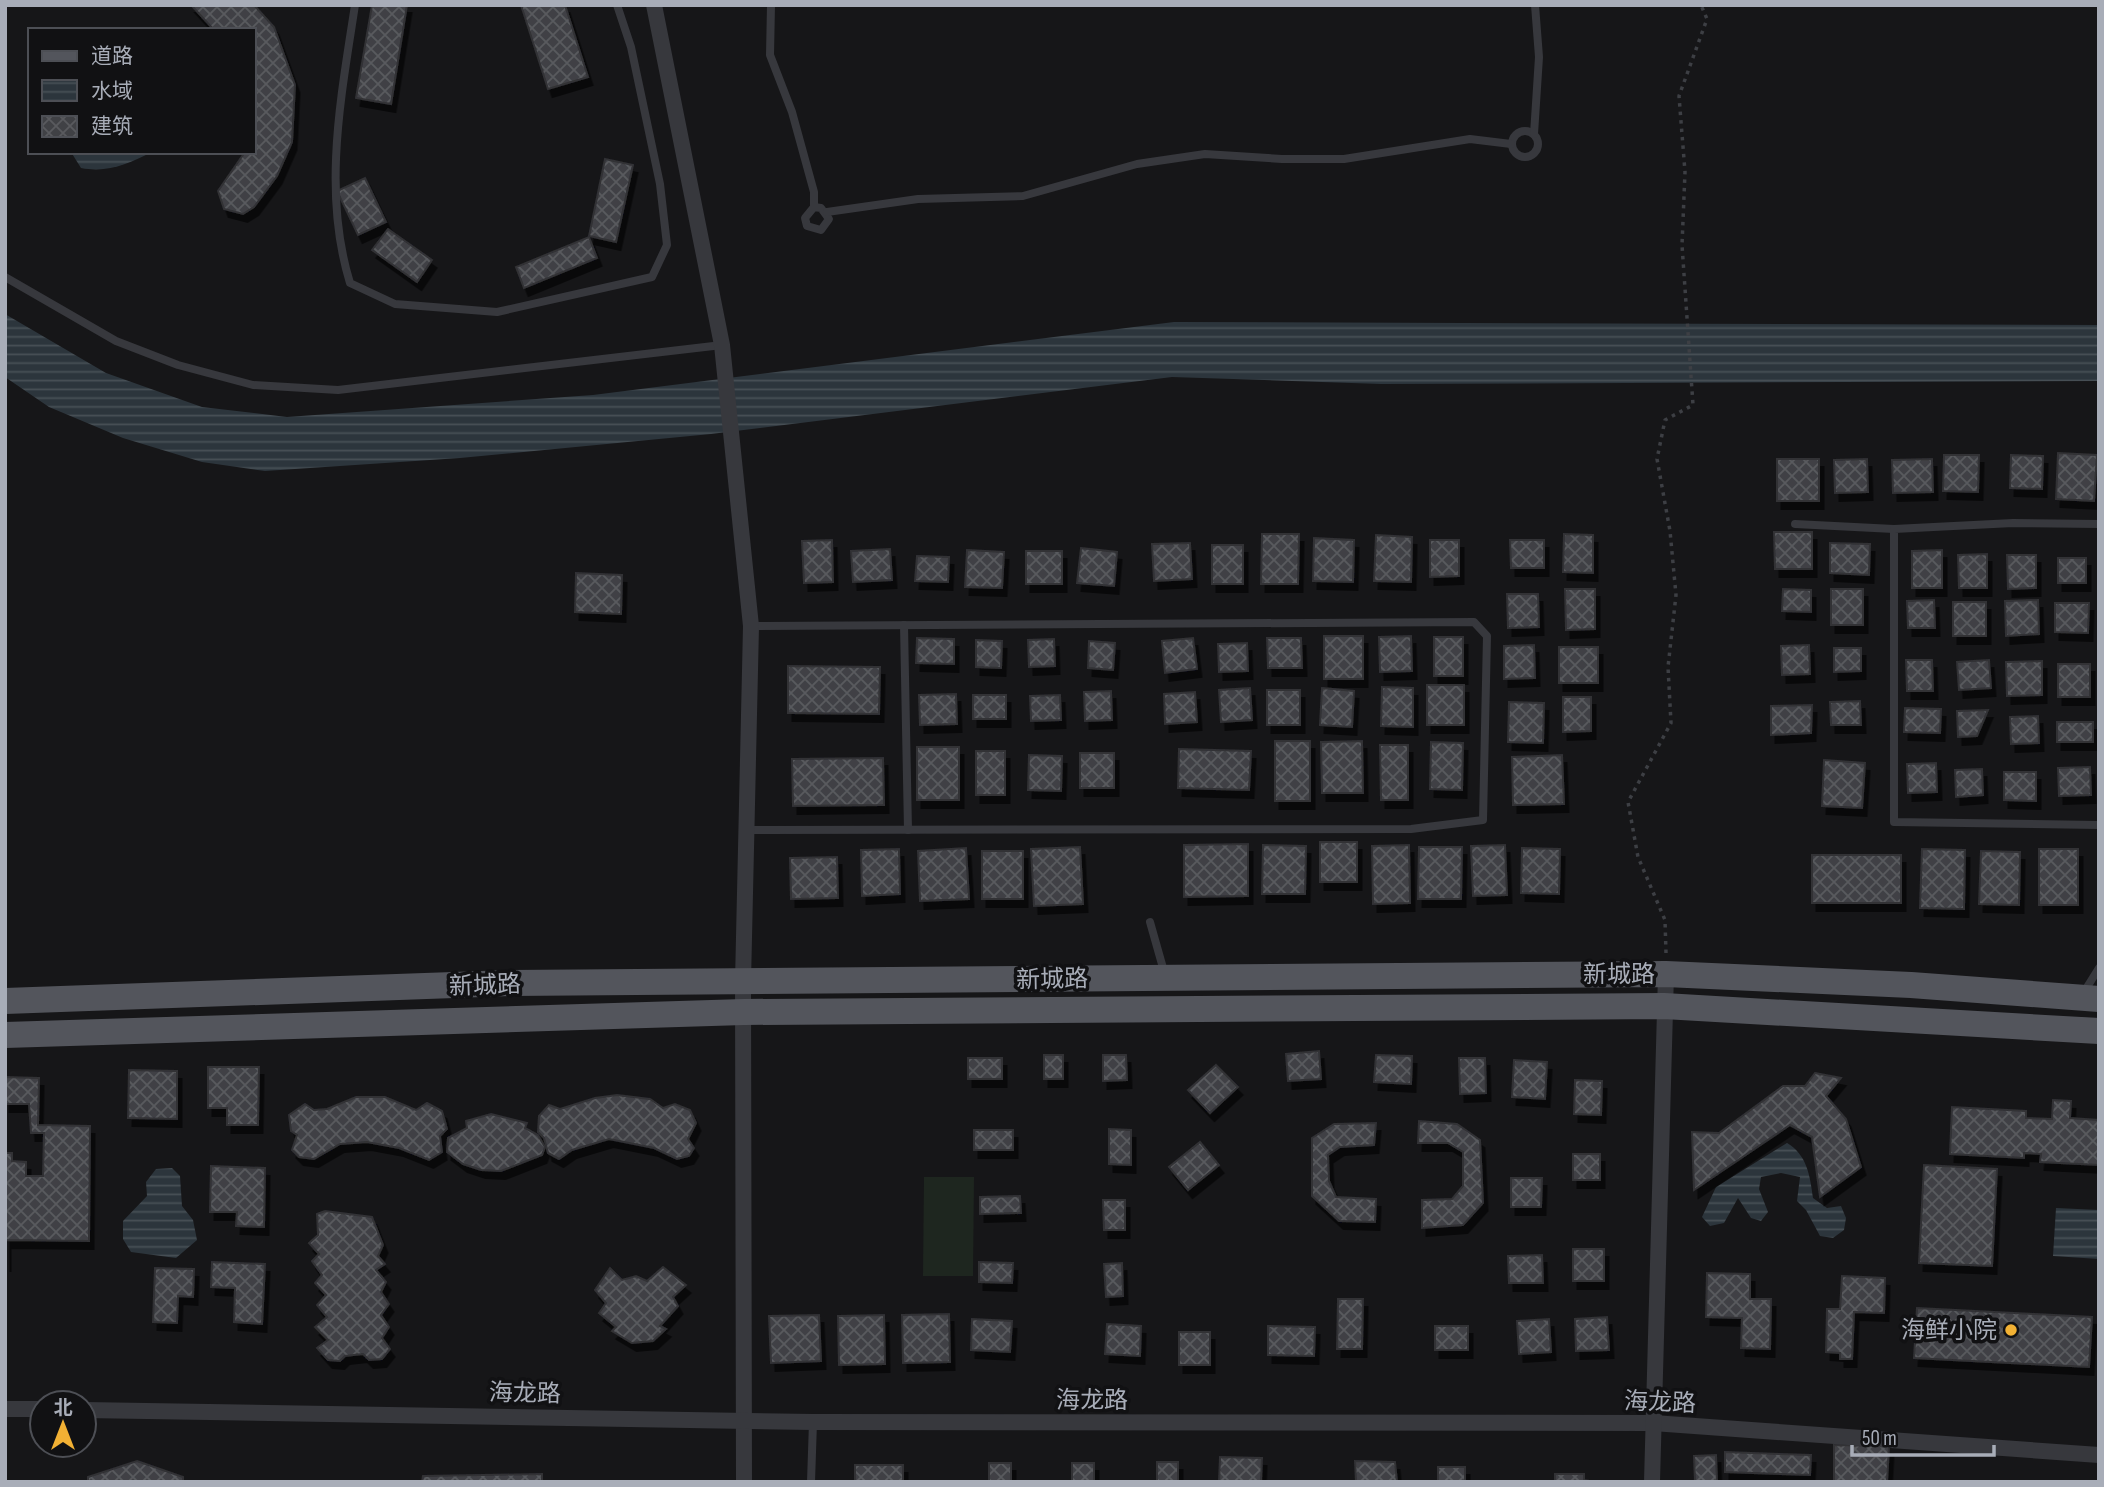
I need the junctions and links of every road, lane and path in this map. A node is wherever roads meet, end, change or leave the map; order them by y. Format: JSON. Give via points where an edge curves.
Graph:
{"nodes":[{"id":1,"x":355,"y":5,"type":"edge"},
{"id":2,"x":617,"y":5,"type":"edge"},
{"id":3,"x":654,"y":5,"type":"edge"},
{"id":4,"x":771,"y":5,"type":"edge"},
{"id":5,"x":1535,"y":5,"type":"edge"},
{"id":6,"x":1701,"y":5,"type":"edge"},
{"id":7,"x":1534,"y":134,"type":"junction"},
{"id":8,"x":1511,"y":144,"type":"junction"},
{"id":9,"x":814,"y":207,"type":"junction"},
{"id":10,"x":827,"y":212,"type":"junction"},
{"id":11,"x":5,"y":277,"type":"edge"},
{"id":12,"x":722,"y":345,"type":"junction"},
{"id":13,"x":1795,"y":524,"type":"dead end"},
{"id":14,"x":2099,"y":524,"type":"edge"},
{"id":15,"x":1894,"y":529,"type":"junction"},
{"id":16,"x":904,"y":625,"type":"junction"},
{"id":17,"x":751,"y":626,"type":"junction"},
{"id":18,"x":2099,"y":825,"type":"edge"},
{"id":19,"x":747,"y":830,"type":"junction"},
{"id":20,"x":908,"y":830,"type":"junction"},
{"id":21,"x":1150,"y":922,"type":"dead end"},
{"id":22,"x":2099,"y":968,"type":"edge"},
{"id":23,"x":1666,"y":974,"type":"junction"},
{"id":24,"x":1166,"y":978,"type":"junction"},
{"id":25,"x":743,"y":982,"type":"junction"},
{"id":26,"x":2090,"y":998,"type":"edge"},
{"id":27,"x":5,"y":1001,"type":"edge"},
{"id":28,"x":1664,"y":1006,"type":"junction"},
{"id":29,"x":744,"y":1012,"type":"junction"},
{"id":30,"x":2099,"y":1031,"type":"edge"},
{"id":31,"x":5,"y":1035,"type":"edge"},
{"id":32,"x":5,"y":1409,"type":"edge"},
{"id":33,"x":28,"y":1409,"type":"edge"},
{"id":34,"x":98,"y":1410,"type":"edge"},
{"id":35,"x":744,"y":1419,"type":"junction"},
{"id":36,"x":813,"y":1422,"type":"junction"},
{"id":37,"x":1653,"y":1423,"type":"junction"},
{"id":38,"x":2099,"y":1455,"type":"edge"},
{"id":39,"x":744,"y":1482,"type":"edge"},
{"id":40,"x":811,"y":1482,"type":"edge"},
{"id":41,"x":1652,"y":1482,"type":"edge"}],
"edges":[{"from":1,"to":2,"type":"lane","via":[[335,136],[339,248],[350,283],[395,304],[497,312],[652,277],[667,245],[660,184]]},
{"from":3,"to":12,"type":"street"},
{"from":4,"to":9,"type":"lane","via":[[770,55],[808,164]]},
{"from":5,"to":7,"type":"lane","via":[[1539,57]]},
{"from":6,"to":23,"type":"path","via":[[1707,19],[1679,96],[1685,172],[1682,245],[1693,405],[1665,420],[1657,459],[1676,595],[1668,667],[1671,723],[1628,802],[1638,857],[1665,920]]},
{"from":7,"to":8,"type":"lane","via":[[1520,132]]},
{"from":7,"to":8,"type":"lane","via":[[1538,141],[1534,155],[1520,157]]},
{"from":8,"to":10,"type":"lane","via":[[1471,139],[1344,159],[1205,153],[1137,164],[1023,196],[918,199]]},
{"from":9,"to":10,"type":"lane"},
{"from":9,"to":10,"type":"lane","via":[[805,218],[813,230],[827,226]]},
{"from":11,"to":12,"type":"lane","via":[[116,341],[177,365],[253,384],[338,390]]},
{"from":12,"to":17,"type":"street"},
{"from":13,"to":15,"type":"lane"},
{"from":14,"to":15,"type":"lane"},
{"from":15,"to":18,"type":"lane","via":[[1894,822]]},
{"from":16,"to":17,"type":"lane"},
{"from":16,"to":20,"type":"lane"},
{"from":16,"to":20,"type":"lane","via":[[1474,622],[1487,636],[1483,820],[1411,829]]},
{"from":17,"to":19,"type":"street"},
{"from":19,"to":20,"type":"lane"},
{"from":19,"to":25,"type":"street"},
{"from":21,"to":24,"type":"lane"},
{"from":22,"to":26,"type":"lane"},
{"from":23,"to":24,"type":"main road","name":"新城路"},
{"from":23,"to":26,"type":"main road","name":"新城路"},
{"from":23,"to":28,"type":"street"},
{"from":24,"to":25,"type":"main road","name":"新城路"},
{"from":25,"to":27,"type":"main road","name":"新城路","via":[[510,983]]},
{"from":25,"to":29,"type":"street"},
{"from":28,"to":29,"type":"main road","name":"新城路"},
{"from":28,"to":30,"type":"main road","name":"新城路"},
{"from":28,"to":37,"type":"street"},
{"from":29,"to":31,"type":"main road","name":"新城路"},
{"from":29,"to":35,"type":"street"},
{"from":32,"to":33,"type":"street"},
{"from":34,"to":35,"type":"street","name":"海龙路"},
{"from":35,"to":36,"type":"street","name":"海龙路"},
{"from":35,"to":39,"type":"street"},
{"from":36,"to":37,"type":"street","name":"海龙路"},
{"from":36,"to":40,"type":"lane"},
{"from":37,"to":38,"type":"street","name":"海龙路"},
{"from":37,"to":41,"type":"street"}]}
